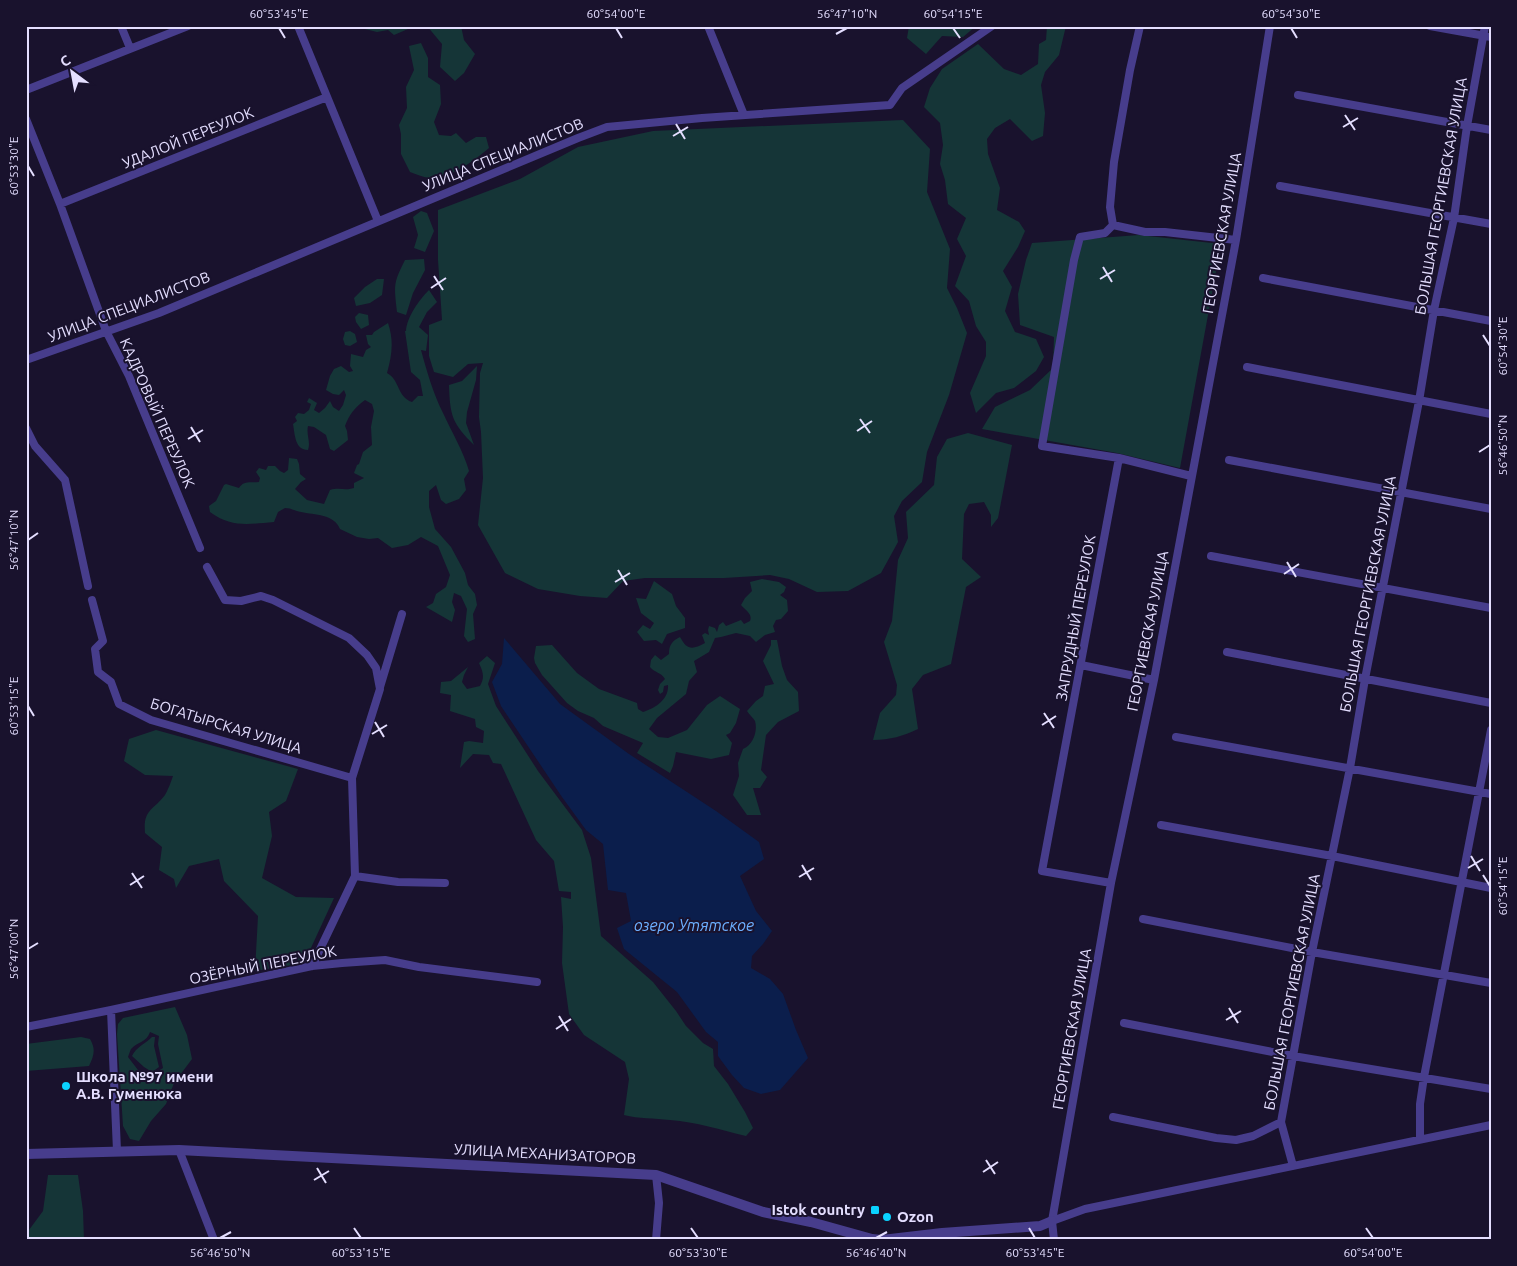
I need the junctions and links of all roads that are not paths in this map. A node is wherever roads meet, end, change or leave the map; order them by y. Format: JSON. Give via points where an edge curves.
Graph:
{"nodes":[{"id":1,"x":121,"y":26,"type":"edge"},
{"id":2,"x":188,"y":26,"type":"edge"},
{"id":3,"x":298,"y":26,"type":"edge"},
{"id":4,"x":708,"y":26,"type":"edge"},
{"id":5,"x":992,"y":26,"type":"edge"},
{"id":6,"x":1140,"y":26,"type":"edge"},
{"id":7,"x":1270,"y":26,"type":"edge"},
{"id":8,"x":1430,"y":26,"type":"edge"},
{"id":9,"x":1485,"y":26,"type":"edge"},
{"id":10,"x":1487,"y":36,"type":"edge"},
{"id":11,"x":130,"y":48,"type":"junction"},
{"id":12,"x":26,"y":90,"type":"edge"},
{"id":13,"x":1298,"y":95,"type":"dead end"},
{"id":14,"x":327,"y":97,"type":"junction"},
{"id":15,"x":744,"y":115,"type":"junction"},
{"id":16,"x":26,"y":119,"type":"edge"},
{"id":17,"x":1467,"y":126,"type":"junction"},
{"id":18,"x":1491,"y":130,"type":"edge"},
{"id":19,"x":1280,"y":186,"type":"dead end"},
{"id":20,"x":60,"y":204,"type":"junction"},
{"id":21,"x":1454,"y":218,"type":"junction"},
{"id":22,"x":378,"y":221,"type":"junction"},
{"id":23,"x":1491,"y":224,"type":"edge"},
{"id":24,"x":1113,"y":225,"type":"junction"},
{"id":25,"x":1236,"y":240,"type":"junction"},
{"id":26,"x":1263,"y":278,"type":"dead end"},
{"id":27,"x":1434,"y":310,"type":"junction"},
{"id":28,"x":1491,"y":322,"type":"edge"},
{"id":29,"x":106,"y":331,"type":"junction"},
{"id":30,"x":26,"y":360,"type":"edge"},
{"id":31,"x":1247,"y":367,"type":"dead end"},
{"id":32,"x":1419,"y":401,"type":"junction"},
{"id":33,"x":1491,"y":414,"type":"edge"},
{"id":34,"x":26,"y":428,"type":"edge"},
{"id":35,"x":1119,"y":458,"type":"junction"},
{"id":36,"x":1229,"y":460,"type":"dead end"},
{"id":37,"x":1191,"y":476,"type":"junction"},
{"id":38,"x":1401,"y":492,"type":"junction"},
{"id":39,"x":1491,"y":509,"type":"edge"},
{"id":40,"x":200,"y":548,"type":"dead end"},
{"id":41,"x":1211,"y":556,"type":"dead end"},
{"id":42,"x":207,"y":567,"type":"dead end"},
{"id":43,"x":88,"y":586,"type":"dead end"},
{"id":44,"x":1383,"y":589,"type":"junction"},
{"id":45,"x":92,"y":600,"type":"dead end"},
{"id":46,"x":1491,"y":608,"type":"edge"},
{"id":47,"x":402,"y":614,"type":"dead end"},
{"id":48,"x":1227,"y":652,"type":"dead end"},
{"id":49,"x":1081,"y":665,"type":"junction"},
{"id":50,"x":1365,"y":678,"type":"junction"},
{"id":51,"x":1154,"y":680,"type":"junction"},
{"id":52,"x":380,"y":689,"type":"junction"},
{"id":53,"x":1491,"y":703,"type":"edge"},
{"id":54,"x":1491,"y":730,"type":"edge"},
{"id":55,"x":1176,"y":737,"type":"dead end"},
{"id":56,"x":1350,"y":768,"type":"junction"},
{"id":57,"x":352,"y":778,"type":"junction"},
{"id":58,"x":1480,"y":792,"type":"junction"},
{"id":59,"x":1491,"y":794,"type":"edge"},
{"id":60,"x":1161,"y":825,"type":"dead end"},
{"id":61,"x":1332,"y":856,"type":"junction"},
{"id":62,"x":355,"y":876,"type":"junction"},
{"id":63,"x":1462,"y":882,"type":"junction"},
{"id":64,"x":445,"y":883,"type":"dead end"},
{"id":65,"x":1111,"y":883,"type":"junction"},
{"id":66,"x":1491,"y":888,"type":"edge"},
{"id":67,"x":1143,"y":918,"type":"dead end"},
{"id":68,"x":1312,"y":952,"type":"junction"},
{"id":69,"x":312,"y":966,"type":"junction"},
{"id":70,"x":1444,"y":974,"type":"junction"},
{"id":71,"x":537,"y":982,"type":"dead end"},
{"id":72,"x":1491,"y":983,"type":"edge"},
{"id":73,"x":111,"y":1010,"type":"junction"},
{"id":74,"x":1124,"y":1024,"type":"dead end"},
{"id":75,"x":26,"y":1027,"type":"edge"},
{"id":76,"x":1293,"y":1056,"type":"junction"},
{"id":77,"x":1424,"y":1077,"type":"junction"},
{"id":78,"x":1491,"y":1089,"type":"edge"},
{"id":79,"x":1113,"y":1117,"type":"dead end"},
{"id":80,"x":1282,"y":1122,"type":"junction"},
{"id":81,"x":1491,"y":1125,"type":"edge"},
{"id":82,"x":1420,"y":1139,"type":"junction"},
{"id":83,"x":179,"y":1150,"type":"junction"},
{"id":84,"x":117,"y":1151,"type":"junction"},
{"id":85,"x":26,"y":1154,"type":"edge"},
{"id":86,"x":1293,"y":1166,"type":"junction"},
{"id":87,"x":656,"y":1175,"type":"junction"},
{"id":88,"x":1052,"y":1221,"type":"junction"},
{"id":89,"x":214,"y":1240,"type":"edge"},
{"id":90,"x":656,"y":1240,"type":"edge"},
{"id":91,"x":1054,"y":1240,"type":"edge"}],
"edges":[{"from":1,"to":11,"type":"street"},
{"from":2,"to":11,"type":"street"},
{"from":3,"to":14,"type":"street"},
{"from":4,"to":15,"type":"street"},
{"from":5,"to":15,"type":"street","name":"УЛИЦА СПЕЦИАЛИСТОВ","via":[[902,88],[890,105]]},
{"from":6,"to":24,"type":"street","via":[[1114,162],[1110,207]]},
{"from":7,"to":25,"type":"street","name":"ГЕОРГИЕВСКАЯ УЛИЦА"},
{"from":8,"to":10,"type":"street"},
{"from":9,"to":10,"type":"street","name":"БОЛЬШАЯ ГЕОРГИЕВСКАЯ УЛИЦА"},
{"from":10,"to":17,"type":"street","name":"БОЛЬШАЯ ГЕОРГИЕВСКАЯ УЛИЦА"},
{"from":11,"to":12,"type":"street"},
{"from":13,"to":17,"type":"street"},
{"from":14,"to":20,"type":"street","name":"УДАЛОЙ ПЕРЕУЛОК"},
{"from":14,"to":22,"type":"street"},
{"from":15,"to":22,"type":"street","name":"УЛИЦА СПЕЦИАЛИСТОВ","via":[[607,127]]},
{"from":16,"to":20,"type":"street","name":"КАДРОВЫЙ ПЕРЕУЛОК"},
{"from":17,"to":18,"type":"street"},
{"from":17,"to":21,"type":"street","name":"БОЛЬШАЯ ГЕОРГИЕВСКАЯ УЛИЦА"},
{"from":19,"to":21,"type":"street"},
{"from":20,"to":29,"type":"street","name":"КАДРОВЫЙ ПЕРЕУЛОК"},
{"from":21,"to":23,"type":"street"},
{"from":21,"to":27,"type":"street","name":"БОЛЬШАЯ ГЕОРГИЕВСКАЯ УЛИЦА"},
{"from":22,"to":29,"type":"street","name":"УЛИЦА СПЕЦИАЛИСТОВ","via":[[158,313]]},
{"from":24,"to":25,"type":"street","via":[[1145,232]]},
{"from":24,"to":35,"type":"street","via":[[1106,234],[1080,237],[1042,446]]},
{"from":25,"to":37,"type":"street","name":"ГЕОРГИЕВСКАЯ УЛИЦА"},
{"from":26,"to":27,"type":"street"},
{"from":27,"to":28,"type":"street"},
{"from":27,"to":32,"type":"street","name":"БОЛЬШАЯ ГЕОРГИЕВСКАЯ УЛИЦА"},
{"from":29,"to":30,"type":"street","name":"УЛИЦА СПЕЦИАЛИСТОВ"},
{"from":29,"to":40,"type":"street","name":"КАДРОВЫЙ ПЕРЕУЛОК"},
{"from":31,"to":32,"type":"street"},
{"from":32,"to":33,"type":"street"},
{"from":32,"to":38,"type":"street","name":"БОЛЬШАЯ ГЕОРГИЕВСКАЯ УЛИЦА"},
{"from":34,"to":43,"type":"street","via":[[35,446],[65,480]]},
{"from":35,"to":37,"type":"street"},
{"from":35,"to":49,"type":"street","name":"ЗАПРУДНЫЙ ПЕРЕУЛОК"},
{"from":36,"to":38,"type":"street"},
{"from":37,"to":51,"type":"street","name":"ГЕОРГИЕВСКАЯ УЛИЦА"},
{"from":38,"to":39,"type":"street"},
{"from":38,"to":44,"type":"street","name":"БОЛЬШАЯ ГЕОРГИЕВСКАЯ УЛИЦА"},
{"from":41,"to":44,"type":"street"},
{"from":42,"to":52,"type":"street","via":[[225,600],[261,596],[349,638],[368,655],[376,668]]},
{"from":44,"to":46,"type":"street"},
{"from":44,"to":50,"type":"street","name":"БОЛЬШАЯ ГЕОРГИЕВСКАЯ УЛИЦА"},
{"from":45,"to":57,"type":"street","name":"БОГАТЫРСКАЯ УЛИЦА","via":[[103,641],[95,649],[98,672],[110,682],[120,704],[151,720]]},
{"from":47,"to":52,"type":"street"},
{"from":48,"to":50,"type":"street"},
{"from":49,"to":51,"type":"street"},
{"from":49,"to":65,"type":"street","name":"ЗАПРУДНЫЙ ПЕРЕУЛОК","via":[[1042,871]]},
{"from":50,"to":53,"type":"street"},
{"from":50,"to":56,"type":"street","name":"БОЛЬШАЯ ГЕОРГИЕВСКАЯ УЛИЦА"},
{"from":51,"to":65,"type":"street","name":"ГЕОРГИЕВСКАЯ УЛИЦА"},
{"from":52,"to":57,"type":"street"},
{"from":54,"to":58,"type":"street"},
{"from":55,"to":56,"type":"street"},
{"from":56,"to":58,"type":"street"},
{"from":56,"to":61,"type":"street","name":"БОЛЬШАЯ ГЕОРГИЕВСКАЯ УЛИЦА"},
{"from":57,"to":62,"type":"street"},
{"from":58,"to":59,"type":"street"},
{"from":58,"to":63,"type":"street"},
{"from":60,"to":61,"type":"street"},
{"from":61,"to":63,"type":"street"},
{"from":61,"to":68,"type":"street","name":"БОЛЬШАЯ ГЕОРГИЕВСКАЯ УЛИЦА"},
{"from":62,"to":64,"type":"street","via":[[398,882]]},
{"from":62,"to":69,"type":"street"},
{"from":63,"to":66,"type":"street"},
{"from":63,"to":70,"type":"street"},
{"from":65,"to":88,"type":"street","name":"ГЕОРГИЕВСКАЯ УЛИЦА"},
{"from":67,"to":68,"type":"street"},
{"from":68,"to":70,"type":"street"},
{"from":68,"to":76,"type":"street","name":"БОЛЬШАЯ ГЕОРГИЕВСКАЯ УЛИЦА"},
{"from":69,"to":71,"type":"street","name":"ОЗЁРНЫЙ ПЕРЕУЛОК","via":[[386,960]]},
{"from":69,"to":73,"type":"street","name":"ОЗЁРНЫЙ ПЕРЕУЛОК"},
{"from":70,"to":72,"type":"street"},
{"from":70,"to":77,"type":"street"},
{"from":73,"to":75,"type":"street","name":"ОЗЁРНЫЙ ПЕРЕУЛОК"},
{"from":73,"to":84,"type":"street"},
{"from":74,"to":76,"type":"street"},
{"from":76,"to":77,"type":"street"},
{"from":76,"to":80,"type":"street","name":"БОЛЬШАЯ ГЕОРГИЕВСКАЯ УЛИЦА"},
{"from":77,"to":78,"type":"street"},
{"from":77,"to":82,"type":"street"},
{"from":79,"to":80,"type":"street","via":[[1236,1140],[1254,1136]]},
{"from":80,"to":86,"type":"street","name":"БОЛЬШАЯ ГЕОРГИЕВСКАЯ УЛИЦА"},
{"from":81,"to":82,"type":"street"},
{"from":82,"to":86,"type":"street"},
{"from":83,"to":84,"type":"street","name":"УЛИЦА МЕХАНИЗАТОРОВ"},
{"from":83,"to":87,"type":"street","name":"УЛИЦА МЕХАНИЗАТОРОВ"},
{"from":83,"to":89,"type":"street"},
{"from":84,"to":85,"type":"street","name":"УЛИЦА МЕХАНИЗАТОРОВ"},
{"from":86,"to":88,"type":"street","via":[[1085,1210]]},
{"from":87,"to":88,"type":"street","name":"УЛИЦА МЕХАНИЗАТОРОВ","via":[[763,1212],[872,1239],[1040,1226]]},
{"from":87,"to":90,"type":"street","via":[[659,1203]]},
{"from":88,"to":91,"type":"street","name":"ГЕОРГИЕВСКАЯ УЛИЦА"}]}
